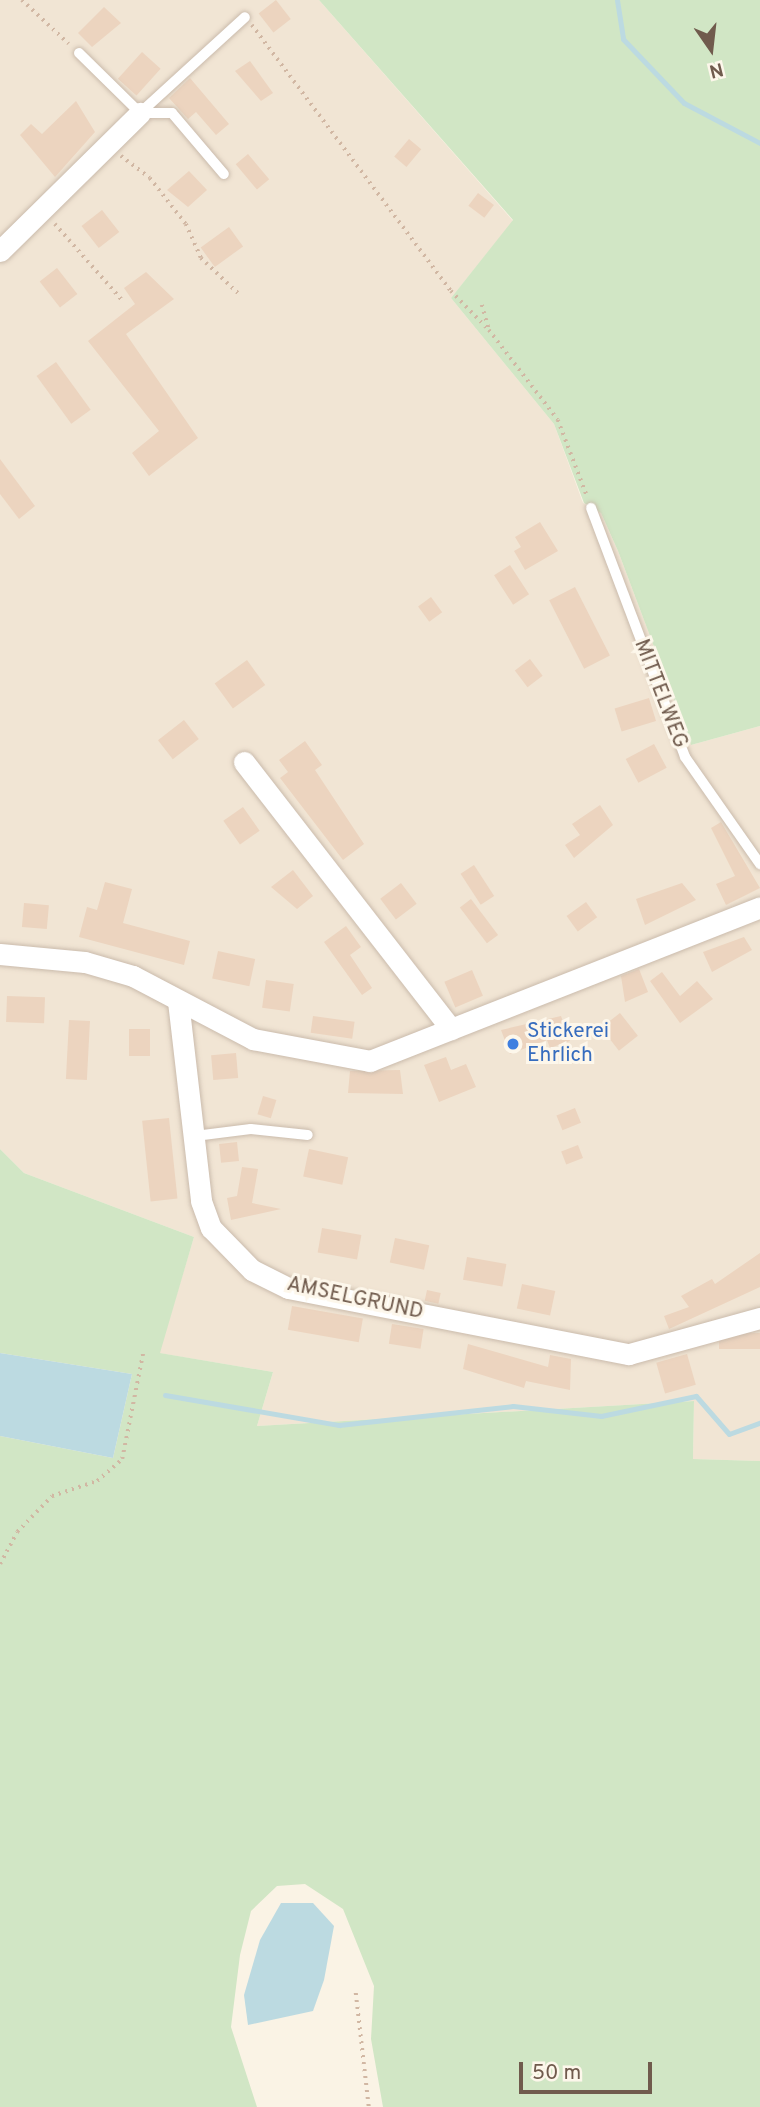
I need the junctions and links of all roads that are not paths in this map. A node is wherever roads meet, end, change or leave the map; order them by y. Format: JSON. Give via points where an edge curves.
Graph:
{"nodes":[{"id":1,"x":245,"y":17,"type":"road end"},
{"id":2,"x":79,"y":53,"type":"road end"},
{"id":3,"x":140,"y":113,"type":"junction"},
{"id":4,"x":224,"y":174,"type":"dead end"},
{"id":5,"x":0,"y":251,"type":"edge"},
{"id":6,"x":591,"y":508,"type":"road end"},
{"id":7,"x":244,"y":762,"type":"dead end"},
{"id":8,"x":760,"y":864,"type":"edge"},
{"id":9,"x":760,"y":907,"type":"edge"},
{"id":10,"x":0,"y":954,"type":"edge"},
{"id":11,"x":178,"y":1001,"type":"junction"},
{"id":12,"x":451,"y":1029,"type":"junction"},
{"id":13,"x":308,"y":1135,"type":"dead end"},
{"id":14,"x":195,"y":1136,"type":"junction"},
{"id":15,"x":760,"y":1318,"type":"edge"}],
"edges":[{"from":1,"to":3,"type":"lane"},
{"from":2,"to":3,"type":"lane"},
{"from":3,"to":4,"type":"lane","via":[[172,113]]},
{"from":3,"to":5,"type":"street"},
{"from":6,"to":8,"type":"lane","name":"MITTELWEG","via":[[685,757]]},
{"from":7,"to":12,"type":"street"},
{"from":9,"to":12,"type":"street"},
{"from":10,"to":11,"type":"street","via":[[85,962],[133,976]]},
{"from":11,"to":12,"type":"street","via":[[253,1039],[331,1058],[389,1058]]},
{"from":11,"to":14,"type":"street","name":"AMSELGRUND"},
{"from":13,"to":14,"type":"lane","via":[[251,1129]]},
{"from":14,"to":15,"type":"street","name":"AMSELGRUND","via":[[201,1201],[212,1228],[252,1270],[288,1288],[629,1354]]}]}
